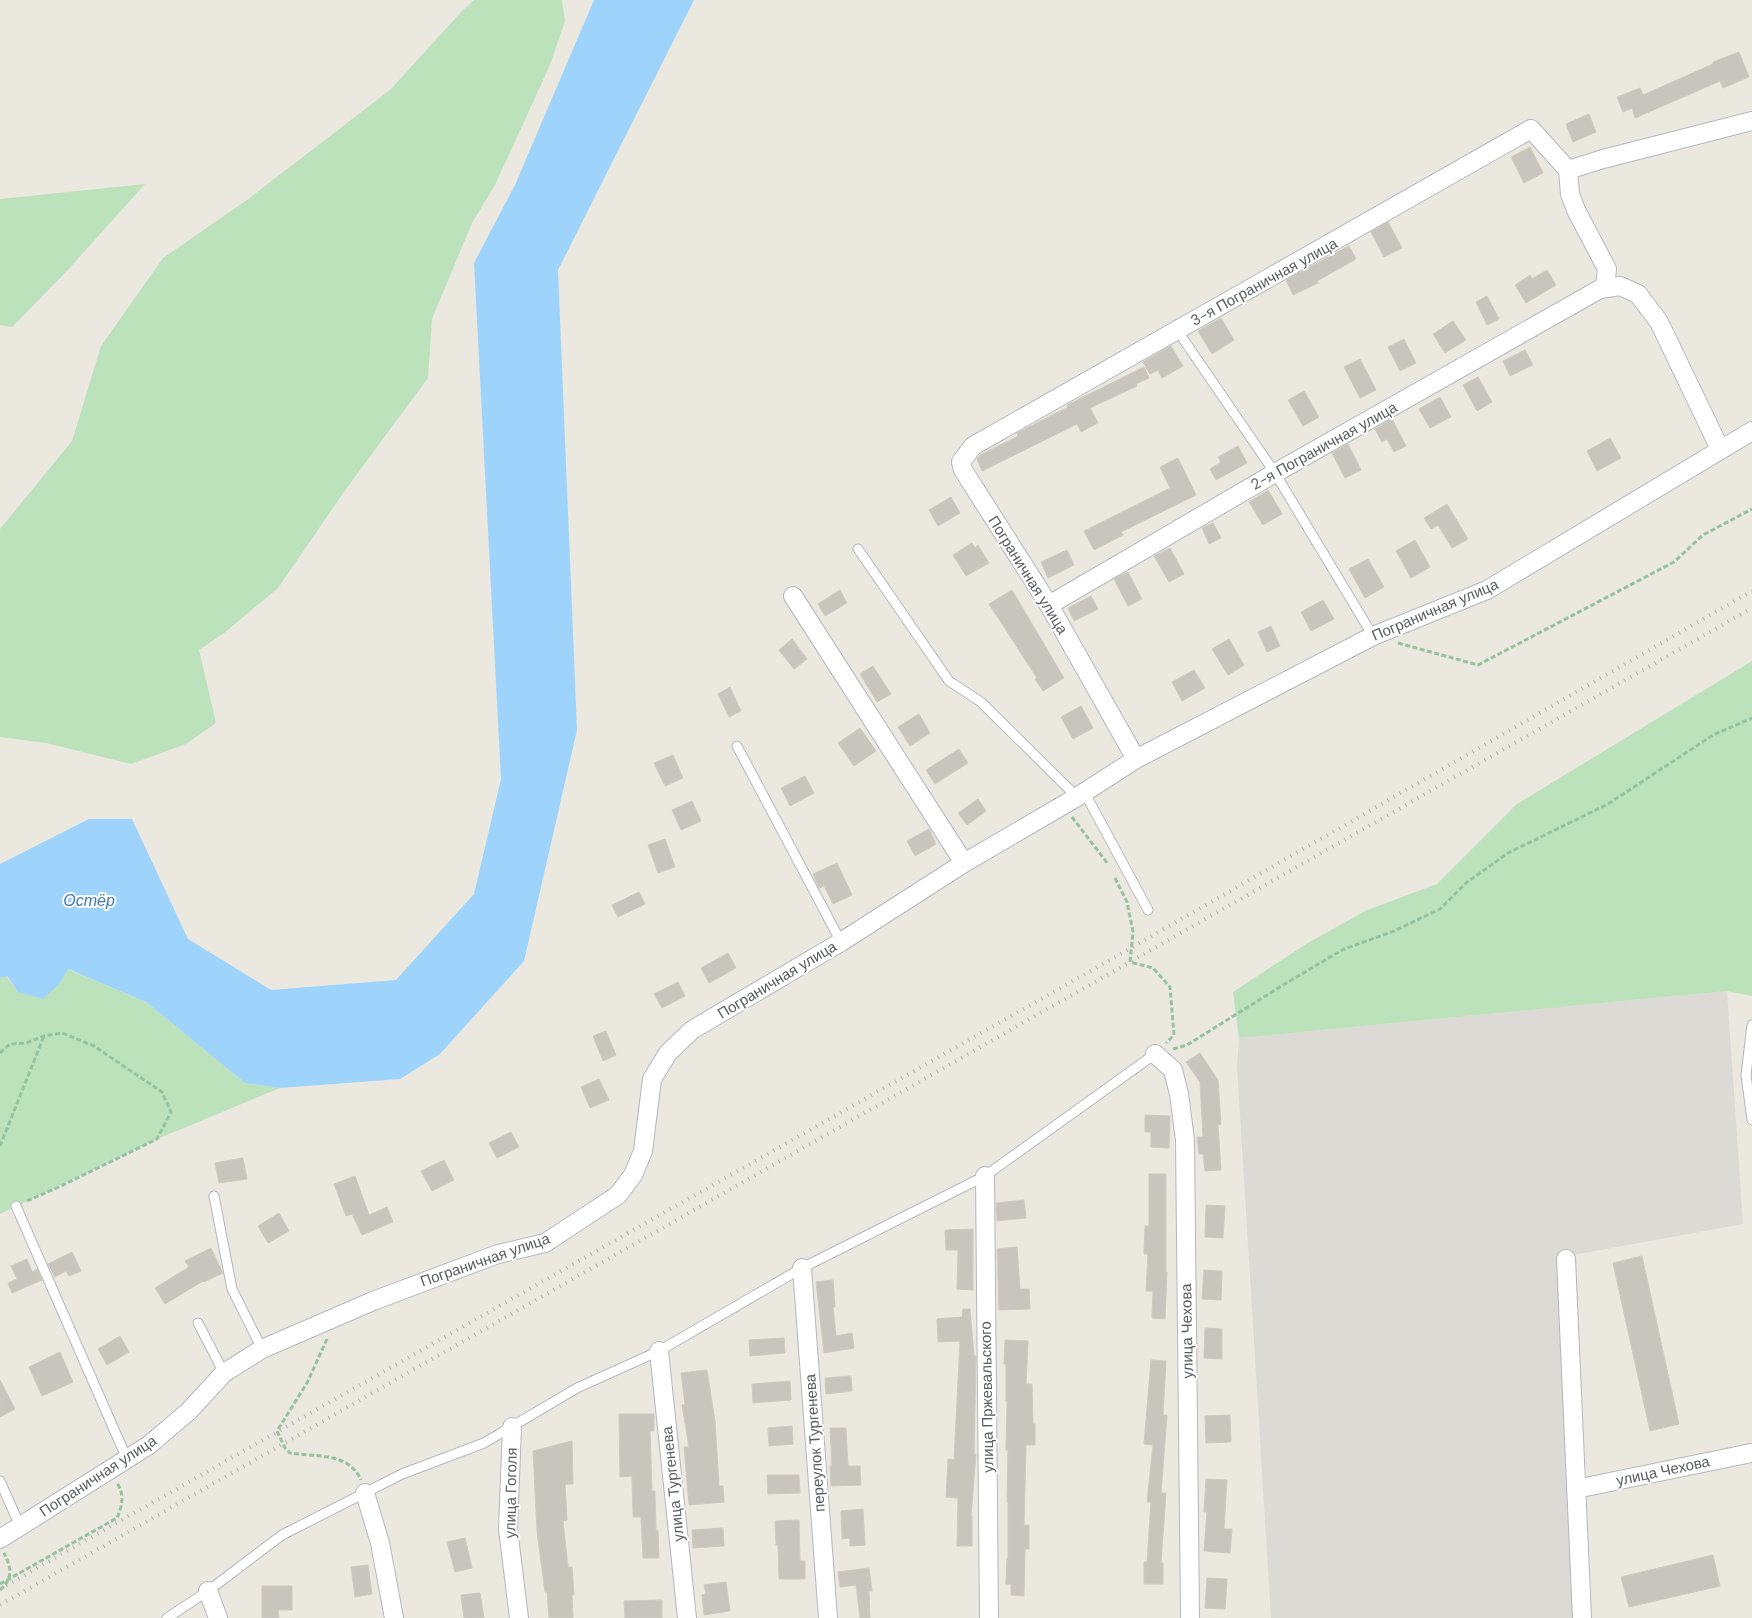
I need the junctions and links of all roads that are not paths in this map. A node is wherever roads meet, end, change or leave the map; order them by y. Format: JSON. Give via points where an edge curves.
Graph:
{"nodes":[{"id":1,"x":1752,"y":121,"type":"edge"},
{"id":2,"x":1568,"y":170,"type":"junction"},
{"id":3,"x":1600,"y":289,"type":"junction"},
{"id":4,"x":1177,"y":330,"type":"junction"},
{"id":5,"x":1752,"y":431,"type":"edge"},
{"id":6,"x":1720,"y":449,"type":"junction"},
{"id":7,"x":963,"y":470,"type":"joint"},
{"id":8,"x":1275,"y":473,"type":"junction"},
{"id":9,"x":858,"y":549,"type":"dead end"},
{"id":10,"x":793,"y":596,"type":"dead end"},
{"id":11,"x":1049,"y":605,"type":"junction"},
{"id":12,"x":1373,"y":636,"type":"junction"},
{"id":13,"x":737,"y":746,"type":"dead end"},
{"id":14,"x":1136,"y":759,"type":"junction"},
{"id":15,"x":1070,"y":801,"type":"junction"},
{"id":16,"x":964,"y":863,"type":"junction"},
{"id":17,"x":1148,"y":910,"type":"dead end"},
{"id":18,"x":841,"y":942,"type":"junction"},
{"id":19,"x":1752,"y":1025,"type":"edge"},
{"id":20,"x":1155,"y":1054,"type":"joint"},
{"id":21,"x":1752,"y":1120,"type":"edge"},
{"id":22,"x":985,"y":1176,"type":"junction"},
{"id":23,"x":214,"y":1196,"type":"dead end"},
{"id":24,"x":16,"y":1206,"type":"road end"},
{"id":25,"x":1566,"y":1259,"type":"dead end"},
{"id":26,"x":802,"y":1268,"type":"junction"},
{"id":27,"x":198,"y":1323,"type":"dead end"},
{"id":28,"x":262,"y":1349,"type":"junction"},
{"id":29,"x":659,"y":1350,"type":"junction"},
{"id":30,"x":224,"y":1373,"type":"junction"},
{"id":31,"x":512,"y":1427,"type":"junction"},
{"id":32,"x":1751,"y":1453,"type":"edge"},
{"id":33,"x":127,"y":1459,"type":"junction"},
{"id":34,"x":0,"y":1481,"type":"edge"},
{"id":35,"x":1576,"y":1488,"type":"junction"},
{"id":36,"x":365,"y":1493,"type":"junction"},
{"id":37,"x":20,"y":1526,"type":"junction"},
{"id":38,"x":2,"y":1545,"type":"edge"},
{"id":39,"x":208,"y":1591,"type":"junction"},
{"id":40,"x":166,"y":1618,"type":"edge"},
{"id":41,"x":218,"y":1618,"type":"edge"},
{"id":42,"x":394,"y":1618,"type":"edge"},
{"id":43,"x":519,"y":1618,"type":"edge"},
{"id":44,"x":686,"y":1618,"type":"edge"},
{"id":45,"x":828,"y":1618,"type":"edge"},
{"id":46,"x":989,"y":1618,"type":"edge"},
{"id":47,"x":1190,"y":1618,"type":"edge"},
{"id":48,"x":1582,"y":1618,"type":"edge"}],
"edges":[{"from":1,"to":2,"type":"street"},
{"from":2,"to":3,"type":"street","via":[[1570,194],[1576,210],[1607,269],[1605,286]]},
{"from":2,"to":4,"type":"street","name":"3-я Пограничная улица","via":[[1531,129]]},
{"from":3,"to":6,"type":"street","name":"2-я Пограничная улица","via":[[1620,286],[1638,294],[1659,322]]},
{"from":3,"to":8,"type":"street","name":"2-я Пограничная улица"},
{"from":4,"to":7,"type":"street","name":"3-я Пограничная улица","via":[[973,446],[960,462]]},
{"from":4,"to":8,"type":"lane"},
{"from":5,"to":6,"type":"street","name":"Пограничная улица"},
{"from":6,"to":12,"type":"street","name":"Пограничная улица","via":[[1487,590]]},
{"from":7,"to":11,"type":"street","name":"Пограничная улица"},
{"from":8,"to":11,"type":"street","name":"2-я Пограничная улица"},
{"from":8,"to":12,"type":"lane"},
{"from":9,"to":15,"type":"lane","via":[[949,681],[980,702]]},
{"from":10,"to":16,"type":"street"},
{"from":11,"to":14,"type":"street","name":"Пограничная улица"},
{"from":12,"to":14,"type":"street","name":"Пограничная улица"},
{"from":13,"to":18,"type":"lane"},
{"from":14,"to":15,"type":"street","name":"Пограничная улица"},
{"from":15,"to":16,"type":"street","name":"Пограничная улица"},
{"from":15,"to":17,"type":"lane","via":[[1087,797]]},
{"from":16,"to":18,"type":"street","name":"Пограничная улица"},
{"from":18,"to":28,"type":"street","name":"Пограничная улица","via":[[692,1030],[668,1053],[652,1079],[644,1151],[633,1175],[618,1195],[545,1243],[498,1254],[334,1317]]},
{"from":19,"to":21,"type":"lane","via":[[1746,1075]]},
{"from":20,"to":22,"type":"lane"},
{"from":20,"to":47,"type":"street","name":"улица Чехова","via":[[1173,1070],[1185,1140]]},
{"from":22,"to":26,"type":"lane"},
{"from":22,"to":46,"type":"street","name":"улица Пржевальского"},
{"from":23,"to":28,"type":"lane","via":[[232,1289]]},
{"from":24,"to":33,"type":"lane"},
{"from":25,"to":35,"type":"street"},
{"from":26,"to":29,"type":"lane"},
{"from":26,"to":45,"type":"street","name":"переулок Тургенева"},
{"from":27,"to":30,"type":"lane"},
{"from":28,"to":30,"type":"street","name":"Пограничная улица"},
{"from":29,"to":31,"type":"lane","via":[[577,1388]]},
{"from":29,"to":44,"type":"street","name":"улица Тургенева"},
{"from":30,"to":33,"type":"street","name":"Пограничная улица","via":[[189,1411]]},
{"from":31,"to":36,"type":"lane"},
{"from":31,"to":43,"type":"street","name":"улица Гоголя","via":[[508,1529]]},
{"from":32,"to":35,"type":"street","name":"улица Чехова"},
{"from":33,"to":37,"type":"street","name":"Пограничная улица"},
{"from":34,"to":37,"type":"lane"},
{"from":35,"to":48,"type":"street"},
{"from":36,"to":39,"type":"lane","via":[[282,1535]]},
{"from":36,"to":42,"type":"street","via":[[380,1543]]},
{"from":37,"to":38,"type":"street","name":"Пограничная улица"},
{"from":39,"to":40,"type":"lane"},
{"from":39,"to":41,"type":"street"}]}
